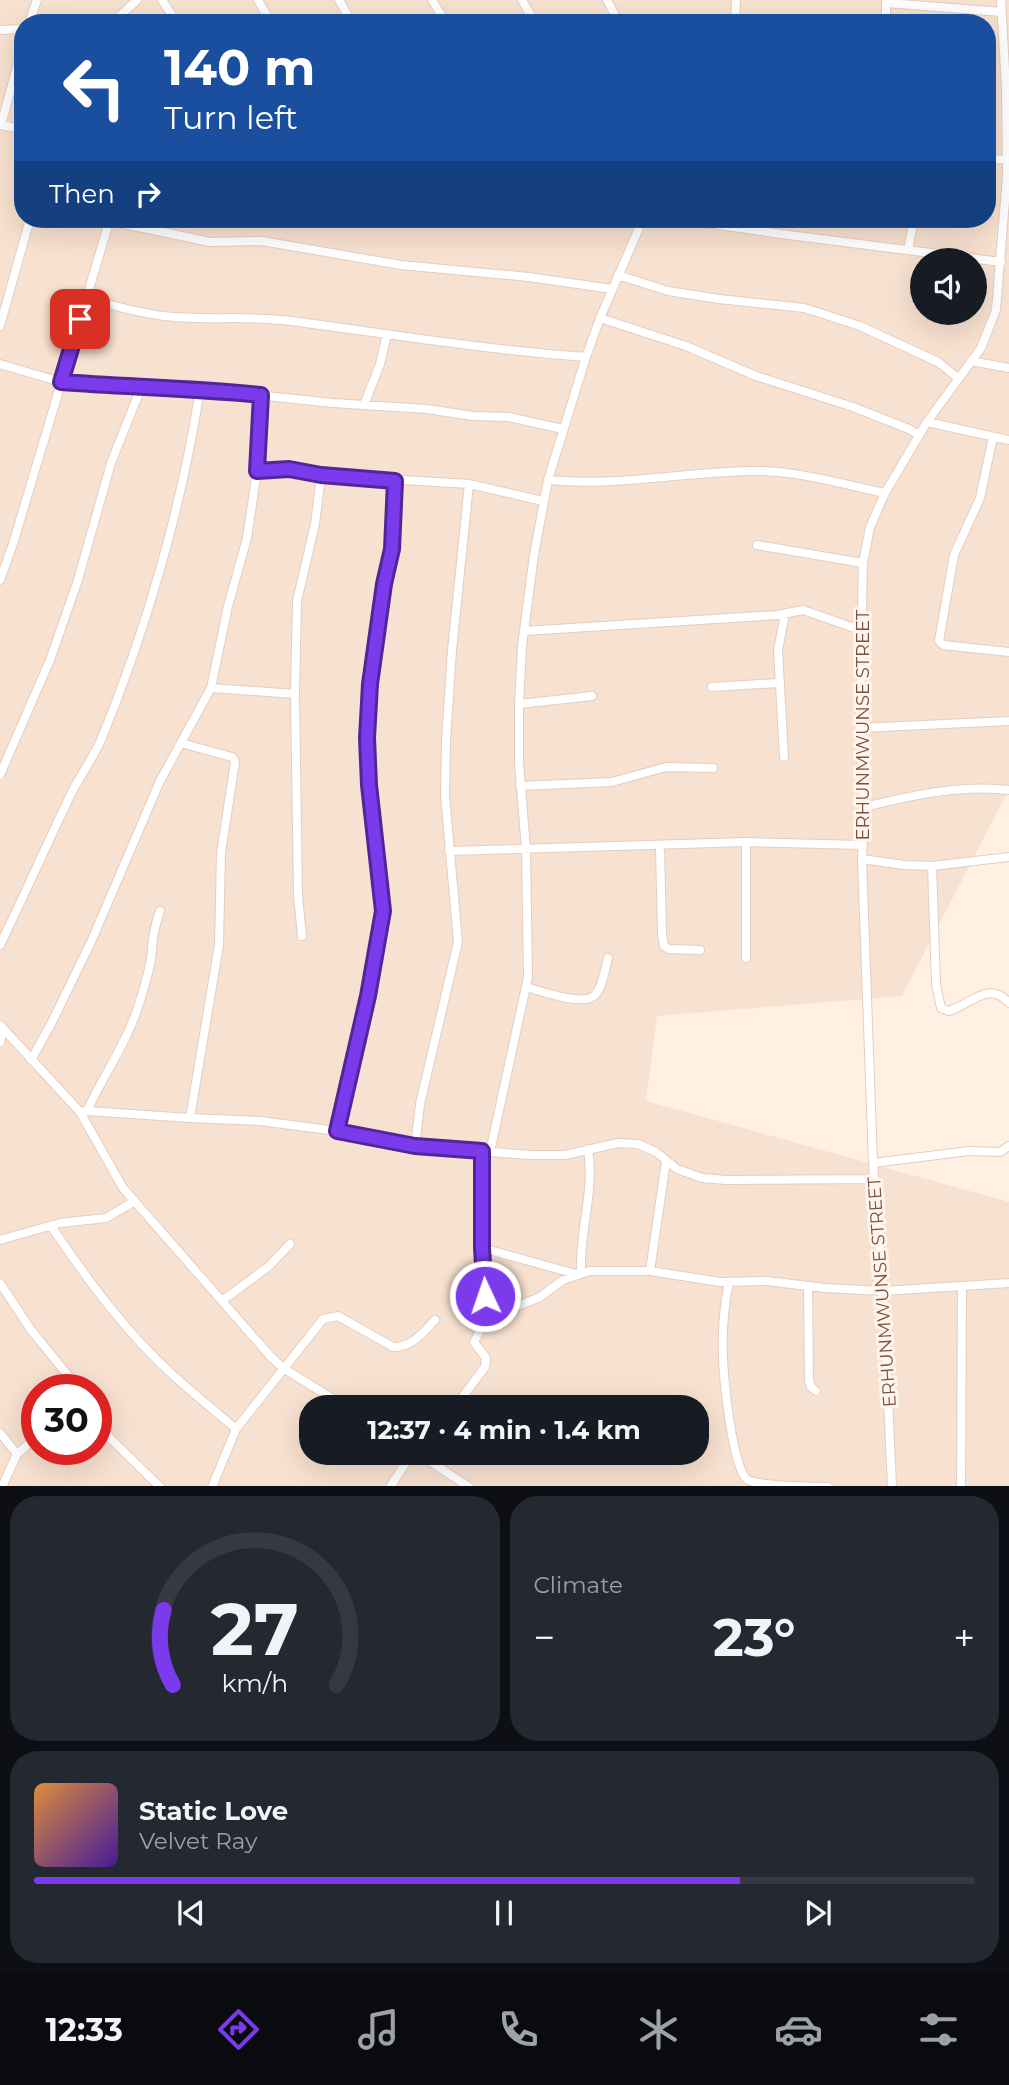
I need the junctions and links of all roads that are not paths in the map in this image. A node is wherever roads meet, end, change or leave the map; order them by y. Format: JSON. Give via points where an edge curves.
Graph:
{"nodes":[{"id":1,"x":137,"y":0,"type":"edge"},
{"id":2,"x":1001,"y":0,"type":"edge"},
{"id":3,"x":886,"y":2,"type":"edge"},
{"id":4,"x":1002,"y":12,"type":"junction"},
{"id":5,"x":122,"y":14,"type":"edge"},
{"id":6,"x":1007,"y":61,"type":"edge"},
{"id":7,"x":14,"y":78,"type":"edge"},
{"id":8,"x":1,"y":125,"type":"edge"},
{"id":9,"x":1006,"y":159,"type":"junction"},
{"id":10,"x":996,"y":160,"type":"edge"},
{"id":11,"x":27,"y":228,"type":"edge"},
{"id":12,"x":108,"y":228,"type":"edge"},
{"id":13,"x":146,"y":228,"type":"edge"},
{"id":14,"x":639,"y":228,"type":"edge"},
{"id":15,"x":739,"y":228,"type":"edge"},
{"id":16,"x":912,"y":228,"type":"edge"},
{"id":17,"x":1006,"y":236,"type":"edge"},
{"id":18,"x":908,"y":250,"type":"junction"},
{"id":19,"x":1001,"y":262,"type":"junction"},
{"id":20,"x":618,"y":275,"type":"junction"},
{"id":21,"x":612,"y":289,"type":"junction"},
{"id":22,"x":86,"y":298,"type":"junction"},
{"id":23,"x":600,"y":318,"type":"junction"},
{"id":24,"x":0,"y":326,"type":"edge"},
{"id":25,"x":387,"y":334,"type":"junction"},
{"id":26,"x":586,"y":357,"type":"junction"},
{"id":27,"x":971,"y":361,"type":"junction"},
{"id":28,"x":0,"y":364,"type":"edge"},
{"id":29,"x":1009,"y":368,"type":"edge"},
{"id":30,"x":958,"y":378,"type":"junction"},
{"id":31,"x":61,"y":382,"type":"junction"},
{"id":32,"x":141,"y":388,"type":"junction"},
{"id":33,"x":200,"y":389,"type":"junction"},
{"id":34,"x":261,"y":395,"type":"junction"},
{"id":35,"x":364,"y":405,"type":"junction"},
{"id":36,"x":927,"y":422,"type":"junction"},
{"id":37,"x":563,"y":429,"type":"junction"},
{"id":38,"x":919,"y":435,"type":"junction"},
{"id":39,"x":993,"y":437,"type":"junction"},
{"id":40,"x":1009,"y":440,"type":"edge"},
{"id":41,"x":257,"y":471,"type":"junction"},
{"id":42,"x":321,"y":475,"type":"junction"},
{"id":43,"x":548,"y":480,"type":"junction"},
{"id":44,"x":395,"y":481,"type":"junction"},
{"id":45,"x":469,"y":484,"type":"junction"},
{"id":46,"x":885,"y":493,"type":"junction"},
{"id":47,"x":543,"y":501,"type":"junction"},
{"id":48,"x":757,"y":545,"type":"dead end"},
{"id":49,"x":863,"y":563,"type":"junction"},
{"id":50,"x":0,"y":580,"type":"edge"},
{"id":51,"x":785,"y":614,"type":"junction"},
{"id":52,"x":524,"y":631,"type":"junction"},
{"id":53,"x":863,"y":631,"type":"junction"},
{"id":54,"x":1009,"y":652,"type":"edge"},
{"id":55,"x":778,"y":683,"type":"junction"},
{"id":56,"x":712,"y":687,"type":"dead end"},
{"id":57,"x":211,"y":688,"type":"junction"},
{"id":58,"x":295,"y":694,"type":"junction"},
{"id":59,"x":592,"y":696,"type":"dead end"},
{"id":60,"x":519,"y":704,"type":"junction"},
{"id":61,"x":1009,"y":721,"type":"edge"},
{"id":62,"x":860,"y":728,"type":"junction"},
{"id":63,"x":181,"y":743,"type":"junction"},
{"id":64,"x":783,"y":757,"type":"dead end"},
{"id":65,"x":713,"y":768,"type":"dead end"},
{"id":66,"x":0,"y":775,"type":"edge"},
{"id":67,"x":520,"y":786,"type":"junction"},
{"id":68,"x":1009,"y":790,"type":"edge"},
{"id":69,"x":864,"y":807,"type":"junction"},
{"id":70,"x":746,"y":842,"type":"junction"},
{"id":71,"x":863,"y":845,"type":"junction"},
{"id":72,"x":660,"y":846,"type":"junction"},
{"id":73,"x":526,"y":849,"type":"junction"},
{"id":74,"x":449,"y":851,"type":"junction"},
{"id":75,"x":1009,"y":857,"type":"edge"},
{"id":76,"x":862,"y":859,"type":"junction"},
{"id":77,"x":932,"y":866,"type":"junction"},
{"id":78,"x":160,"y":911,"type":"dead end"},
{"id":79,"x":302,"y":936,"type":"dead end"},
{"id":80,"x":0,"y":945,"type":"edge"},
{"id":81,"x":700,"y":950,"type":"dead end"},
{"id":82,"x":608,"y":958,"type":"dead end"},
{"id":83,"x":746,"y":958,"type":"dead end"},
{"id":84,"x":526,"y":987,"type":"junction"},
{"id":85,"x":1009,"y":1003,"type":"edge"},
{"id":86,"x":2,"y":1027,"type":"edge"},
{"id":87,"x":0,"y":1042,"type":"edge"},
{"id":88,"x":31,"y":1060,"type":"junction"},
{"id":89,"x":84,"y":1112,"type":"junction"},
{"id":90,"x":190,"y":1118,"type":"junction"},
{"id":91,"x":337,"y":1131,"type":"junction"},
{"id":92,"x":415,"y":1146,"type":"junction"},
{"id":93,"x":1009,"y":1146,"type":"edge"},
{"id":94,"x":588,"y":1149,"type":"junction"},
{"id":95,"x":486,"y":1152,"type":"junction"},
{"id":96,"x":666,"y":1161,"type":"junction"},
{"id":97,"x":873,"y":1163,"type":"junction"},
{"id":98,"x":875,"y":1179,"type":"junction"},
{"id":99,"x":135,"y":1201,"type":"junction"},
{"id":100,"x":51,"y":1226,"type":"junction"},
{"id":101,"x":0,"y":1240,"type":"edge"},
{"id":102,"x":290,"y":1244,"type":"dead end"},
{"id":103,"x":482,"y":1248,"type":"junction"},
{"id":104,"x":650,"y":1270,"type":"junction"},
{"id":105,"x":579,"y":1273,"type":"junction"},
{"id":106,"x":729,"y":1282,"type":"junction"},
{"id":107,"x":0,"y":1283,"type":"edge"},
{"id":108,"x":1009,"y":1283,"type":"edge"},
{"id":109,"x":808,"y":1286,"type":"junction"},
{"id":110,"x":961,"y":1287,"type":"junction"},
{"id":111,"x":883,"y":1291,"type":"junction"},
{"id":112,"x":222,"y":1301,"type":"junction"},
{"id":113,"x":435,"y":1320,"type":"dead end"},
{"id":114,"x":486,"y":1320,"type":"junction"},
{"id":115,"x":283,"y":1367,"type":"junction"},
{"id":116,"x":67,"y":1374,"type":"edge"},
{"id":117,"x":816,"y":1391,"type":"dead end"},
{"id":118,"x":327,"y":1395,"type":"edge"},
{"id":119,"x":464,"y":1395,"type":"edge"},
{"id":120,"x":236,"y":1429,"type":"junction"},
{"id":121,"x":0,"y":1433,"type":"edge"},
{"id":122,"x":112,"y":1440,"type":"edge"},
{"id":123,"x":21,"y":1451,"type":"edge"},
{"id":124,"x":17,"y":1454,"type":"junction"},
{"id":125,"x":405,"y":1465,"type":"edge"},
{"id":126,"x":435,"y":1465,"type":"edge"},
{"id":127,"x":2,"y":1486,"type":"edge"},
{"id":128,"x":160,"y":1486,"type":"edge"},
{"id":129,"x":212,"y":1486,"type":"edge"},
{"id":130,"x":390,"y":1486,"type":"edge"},
{"id":131,"x":468,"y":1486,"type":"edge"},
{"id":132,"x":819,"y":1486,"type":"edge"},
{"id":133,"x":828,"y":1486,"type":"edge"},
{"id":134,"x":892,"y":1486,"type":"edge"},
{"id":135,"x":961,"y":1486,"type":"edge"}],
"edges":[{"from":1,"to":5,"type":"street"},
{"from":2,"to":4,"type":"street","name":"ERHUNMWUNSE STREET"},
{"from":3,"to":4,"type":"street"},
{"from":4,"to":6,"type":"street","name":"ERHUNMWUNSE STREET"},
{"from":6,"to":9,"type":"street","name":"ERHUNMWUNSE STREET"},
{"from":7,"to":8,"type":"street"},
{"from":9,"to":10,"type":"street"},
{"from":9,"to":17,"type":"street","name":"ERHUNMWUNSE STREET"},
{"from":11,"to":24,"type":"street"},
{"from":12,"to":22,"type":"street"},
{"from":13,"to":21,"type":"street","via":[[210,242],[262,241],[401,265]]},
{"from":14,"to":20,"type":"street"},
{"from":15,"to":18,"type":"street"},
{"from":16,"to":18,"type":"street"},
{"from":17,"to":19,"type":"street","name":"ERHUNMWUNSE STREET"},
{"from":18,"to":19,"type":"street"},
{"from":19,"to":27,"type":"street","name":"ERHUNMWUNSE STREET","via":[[996,310]]},
{"from":20,"to":21,"type":"street"},
{"from":20,"to":30,"type":"street","via":[[668,291],[804,308],[860,326],[938,362]]},
{"from":21,"to":23,"type":"street"},
{"from":22,"to":25,"type":"street","via":[[166,317],[242,317]]},
{"from":22,"to":31,"type":"street"},
{"from":23,"to":26,"type":"street"},
{"from":23,"to":38,"type":"street","via":[[853,407]]},
{"from":25,"to":26,"type":"street"},
{"from":25,"to":35,"type":"street"},
{"from":26,"to":37,"type":"street"},
{"from":27,"to":29,"type":"street"},
{"from":27,"to":30,"type":"street","name":"ERHUNMWUNSE STREET"},
{"from":28,"to":31,"type":"street"},
{"from":30,"to":36,"type":"street","name":"ERHUNMWUNSE STREET"},
{"from":31,"to":32,"type":"street"},
{"from":31,"to":50,"type":"street"},
{"from":32,"to":33,"type":"street"},
{"from":32,"to":66,"type":"street","via":[[111,463],[50,660]]},
{"from":33,"to":34,"type":"street"},
{"from":33,"to":80,"type":"street","via":[[167,544],[128,666],[100,743],[71,793]]},
{"from":34,"to":35,"type":"street"},
{"from":34,"to":41,"type":"street"},
{"from":35,"to":37,"type":"street","via":[[498,416]]},
{"from":36,"to":38,"type":"street","name":"ERHUNMWUNSE STREET"},
{"from":36,"to":39,"type":"street"},
{"from":37,"to":43,"type":"street"},
{"from":38,"to":46,"type":"street","name":"ERHUNMWUNSE STREET"},
{"from":39,"to":40,"type":"street"},
{"from":39,"to":54,"type":"street","via":[[980,498],[954,555],[939,641],[943,646]]},
{"from":41,"to":42,"type":"street","via":[[289,469]]},
{"from":41,"to":57,"type":"street","via":[[247,538]]},
{"from":42,"to":44,"type":"street"},
{"from":42,"to":58,"type":"street","via":[[297,601]]},
{"from":43,"to":46,"type":"street","via":[[604,482],[762,471]]},
{"from":43,"to":47,"type":"street"},
{"from":44,"to":45,"type":"street"},
{"from":44,"to":91,"type":"street","via":[[392,549],[370,684],[367,738],[383,911]]},
{"from":45,"to":47,"type":"street"},
{"from":45,"to":74,"type":"street","via":[[446,740]]},
{"from":46,"to":49,"type":"street","name":"ERHUNMWUNSE STREET","via":[[870,527]]},
{"from":47,"to":52,"type":"street"},
{"from":48,"to":49,"type":"street"},
{"from":49,"to":53,"type":"street","name":"ERHUNMWUNSE STREET"},
{"from":51,"to":52,"type":"street"},
{"from":51,"to":53,"type":"street","via":[[803,610]]},
{"from":51,"to":55,"type":"street"},
{"from":52,"to":60,"type":"street"},
{"from":53,"to":62,"type":"street","name":"ERHUNMWUNSE STREET"},
{"from":55,"to":56,"type":"street"},
{"from":55,"to":64,"type":"street"},
{"from":57,"to":58,"type":"street"},
{"from":57,"to":63,"type":"street"},
{"from":58,"to":79,"type":"street"},
{"from":59,"to":60,"type":"street"},
{"from":60,"to":67,"type":"street"},
{"from":61,"to":62,"type":"street"},
{"from":62,"to":69,"type":"street","name":"ERHUNMWUNSE STREET"},
{"from":63,"to":88,"type":"street","via":[[91,942]]},
{"from":63,"to":90,"type":"street","via":[[232,757],[235,762],[221,853],[219,945]]},
{"from":65,"to":67,"type":"street","via":[[666,767],[612,782]]},
{"from":67,"to":73,"type":"street"},
{"from":68,"to":69,"type":"street","via":[[930,794]]},
{"from":69,"to":71,"type":"street","name":"ERHUNMWUNSE STREET"},
{"from":70,"to":71,"type":"street"},
{"from":70,"to":72,"type":"street"},
{"from":70,"to":83,"type":"street"},
{"from":71,"to":76,"type":"street","name":"ERHUNMWUNSE STREET"},
{"from":72,"to":73,"type":"street"},
{"from":72,"to":81,"type":"street","via":[[664,946]]},
{"from":73,"to":74,"type":"street"},
{"from":73,"to":84,"type":"street"},
{"from":74,"to":92,"type":"street","via":[[458,942],[420,1104]]},
{"from":75,"to":77,"type":"street"},
{"from":76,"to":77,"type":"street"},
{"from":76,"to":97,"type":"street","name":"ERHUNMWUNSE STREET"},
{"from":77,"to":85,"type":"street","via":[[940,1008],[949,1011],[991,992]]},
{"from":78,"to":89,"type":"street","via":[[129,1031]]},
{"from":82,"to":84,"type":"street","via":[[599,988],[586,1000]]},
{"from":84,"to":95,"type":"street"},
{"from":86,"to":87,"type":"street"},
{"from":86,"to":88,"type":"street"},
{"from":88,"to":89,"type":"street"},
{"from":89,"to":90,"type":"street"},
{"from":89,"to":99,"type":"street","via":[[123,1188]]},
{"from":90,"to":91,"type":"street"},
{"from":91,"to":92,"type":"street"},
{"from":92,"to":95,"type":"street"},
{"from":93,"to":97,"type":"street","via":[[1000,1152]]},
{"from":94,"to":95,"type":"street","via":[[565,1155]]},
{"from":94,"to":96,"type":"street","via":[[638,1144]]},
{"from":94,"to":105,"type":"street","via":[[591,1168]]},
{"from":95,"to":103,"type":"street"},
{"from":96,"to":98,"type":"street","via":[[690,1174],[726,1181]]},
{"from":96,"to":104,"type":"street"},
{"from":97,"to":98,"type":"street","name":"ERHUNMWUNSE STREET"},
{"from":98,"to":111,"type":"street","name":"ERHUNMWUNSE STREET"},
{"from":99,"to":100,"type":"street","via":[[106,1218]]},
{"from":99,"to":112,"type":"street"},
{"from":100,"to":101,"type":"street"},
{"from":100,"to":120,"type":"street","via":[[124,1323],[172,1375]]},
{"from":102,"to":112,"type":"street"},
{"from":103,"to":105,"type":"street"},
{"from":103,"to":114,"type":"street"},
{"from":104,"to":105,"type":"street"},
{"from":104,"to":106,"type":"street"},
{"from":105,"to":114,"type":"street","via":[[540,1297]]},
{"from":106,"to":109,"type":"street"},
{"from":106,"to":132,"type":"street","via":[[723,1357],[738,1465],[749,1481]]},
{"from":107,"to":116,"type":"street"},
{"from":108,"to":110,"type":"street"},
{"from":109,"to":111,"type":"street"},
{"from":109,"to":117,"type":"street","via":[[808,1374]]},
{"from":110,"to":111,"type":"street"},
{"from":110,"to":135,"type":"street"},
{"from":111,"to":134,"type":"street","name":"ERHUNMWUNSE STREET"},
{"from":112,"to":115,"type":"street"},
{"from":113,"to":115,"type":"street","via":[[407,1346],[393,1347],[338,1316],[330,1316]]},
{"from":114,"to":119,"type":"street","via":[[474,1342],[486,1358],[485,1367]]},
{"from":115,"to":118,"type":"street"},
{"from":115,"to":120,"type":"street"},
{"from":120,"to":129,"type":"street"},
{"from":121,"to":124,"type":"street"},
{"from":122,"to":128,"type":"street"},
{"from":123,"to":124,"type":"street"},
{"from":124,"to":127,"type":"street"},
{"from":125,"to":130,"type":"street"},
{"from":126,"to":131,"type":"street"},
{"from":132,"to":133,"type":"street"}]}
